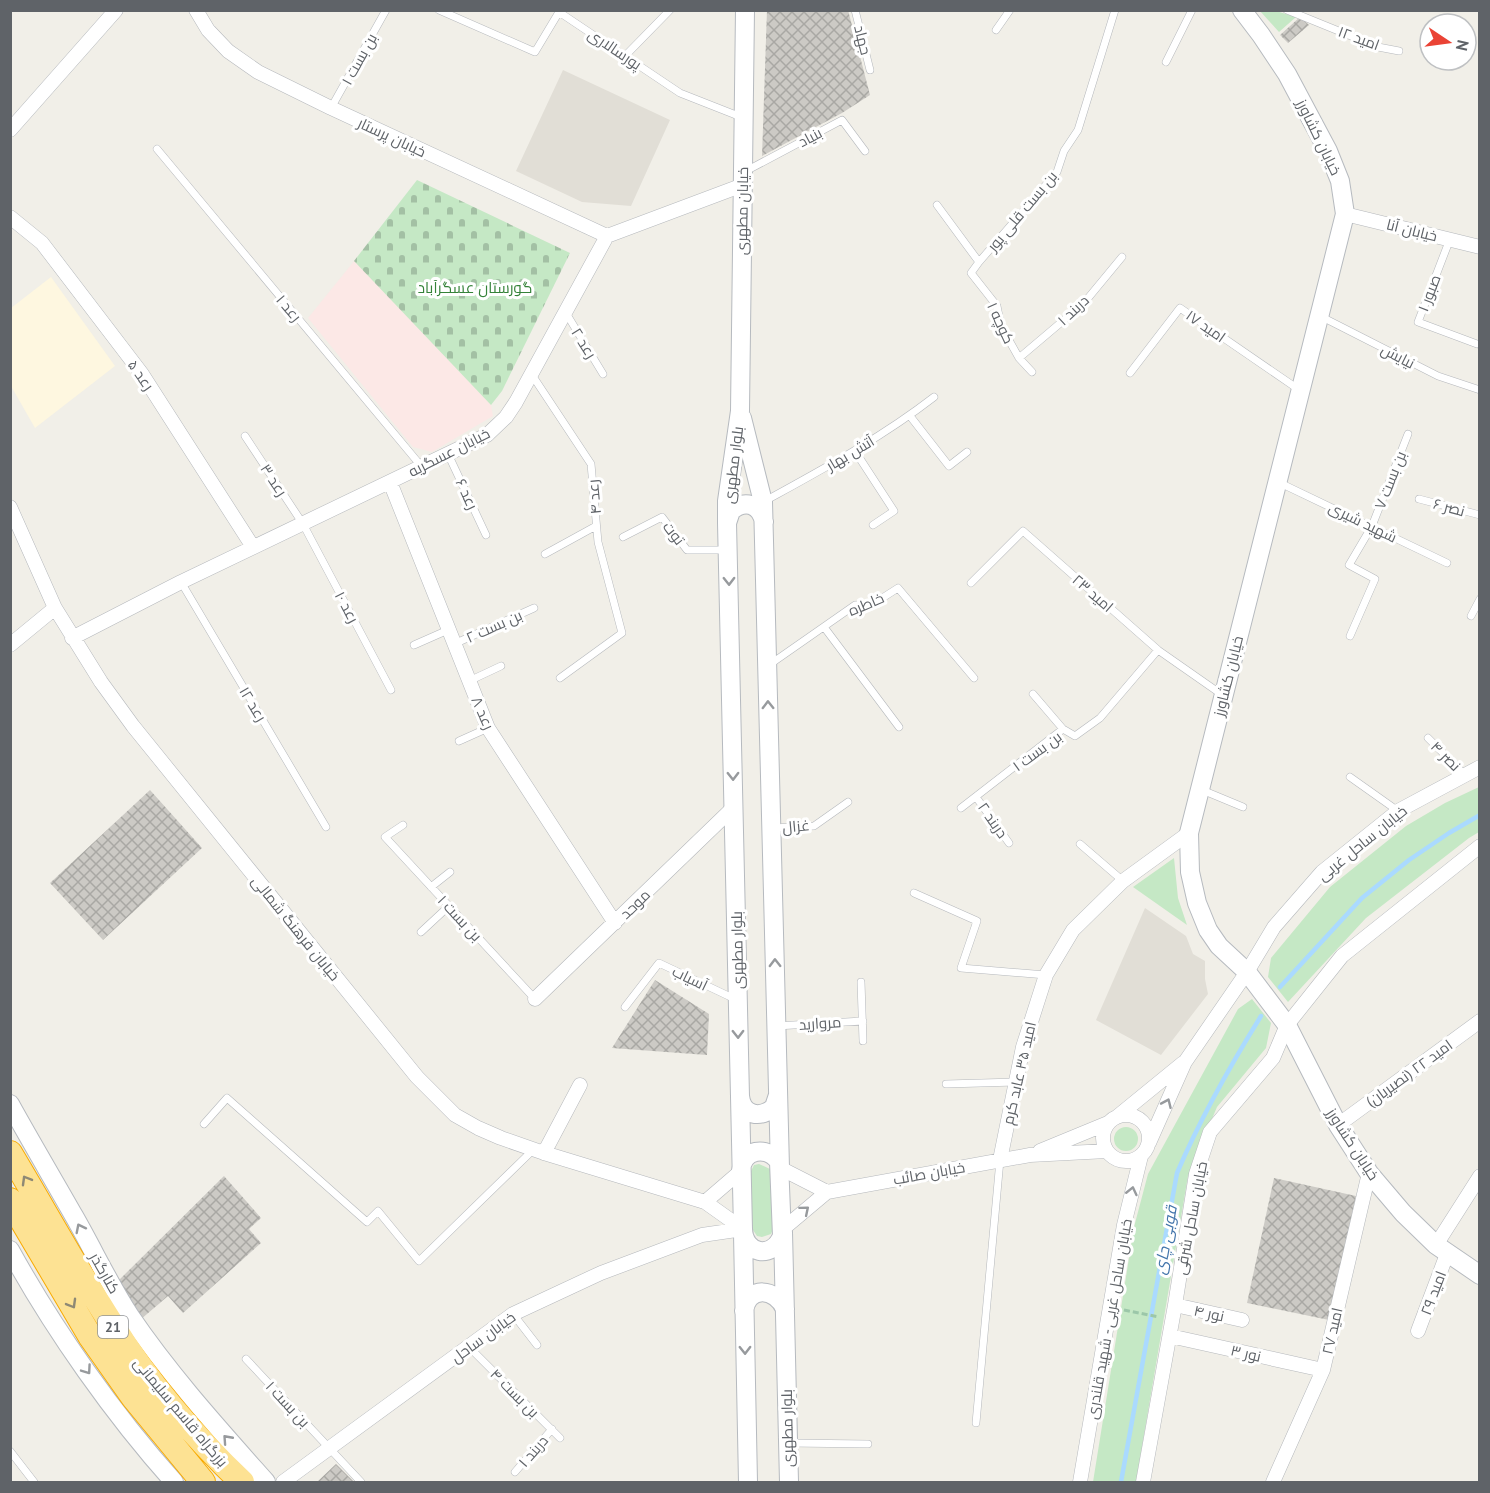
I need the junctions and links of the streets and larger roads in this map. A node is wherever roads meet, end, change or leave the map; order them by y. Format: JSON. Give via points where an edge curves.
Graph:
{"nodes":[{"id":1,"x":116,"y":10,"type":"edge"},
{"id":2,"x":196,"y":10,"type":"edge"},
{"id":3,"x":745,"y":10,"type":"edge"},
{"id":4,"x":1242,"y":10,"type":"edge"},
{"id":5,"x":10,"y":130,"type":"edge"},
{"id":6,"x":743,"y":178,"type":"junction"},
{"id":7,"x":1345,"y":214,"type":"junction"},
{"id":8,"x":10,"y":217,"type":"edge"},
{"id":9,"x":607,"y":236,"type":"junction"},
{"id":10,"x":1479,"y":247,"type":"edge"},
{"id":11,"x":740,"y":411,"type":"junction"},
{"id":12,"x":390,"y":482,"type":"junction"},
{"id":13,"x":11,"y":508,"type":"edge"},
{"id":14,"x":764,"y":522,"type":"junction"},
{"id":15,"x":727,"y":523,"type":"junction"},
{"id":16,"x":253,"y":547,"type":"junction"},
{"id":17,"x":55,"y":608,"type":"junction"},
{"id":18,"x":72,"y":638,"type":"junction"},
{"id":19,"x":10,"y":645,"type":"edge"},
{"id":20,"x":1479,"y":767,"type":"edge"},
{"id":21,"x":734,"y":807,"type":"junction"},
{"id":22,"x":1189,"y":833,"type":"junction"},
{"id":23,"x":1479,"y":847,"type":"edge"},
{"id":24,"x":615,"y":923,"type":"junction"},
{"id":25,"x":1247,"y":972,"type":"junction"},
{"id":26,"x":535,"y":999,"type":"road end"},
{"id":27,"x":1479,"y":1021,"type":"edge"},
{"id":28,"x":1287,"y":1025,"type":"junction"},
{"id":29,"x":1185,"y":1062,"type":"junction"},
{"id":30,"x":580,"y":1085,"type":"dead end"},
{"id":31,"x":778,"y":1095,"type":"junction"},
{"id":32,"x":740,"y":1096,"type":"junction"},
{"id":33,"x":10,"y":1104,"type":"edge"},
{"id":34,"x":1114,"y":1119,"type":"junction"},
{"id":35,"x":1338,"y":1125,"type":"junction"},
{"id":36,"x":1149,"y":1143,"type":"junction"},
{"id":37,"x":539,"y":1151,"type":"junction"},
{"id":38,"x":1107,"y":1151,"type":"junction"},
{"id":39,"x":10,"y":1153,"type":"edge"},
{"id":40,"x":1030,"y":1155,"type":"junction"},
{"id":41,"x":1141,"y":1156,"type":"junction"},
{"id":42,"x":1000,"y":1160,"type":"junction"},
{"id":43,"x":780,"y":1168,"type":"junction"},
{"id":44,"x":741,"y":1171,"type":"junction"},
{"id":45,"x":1369,"y":1173,"type":"junction"},
{"id":46,"x":1479,"y":1176,"type":"edge"},
{"id":47,"x":827,"y":1192,"type":"junction"},
{"id":48,"x":10,"y":1200,"type":"edge"},
{"id":49,"x":705,"y":1202,"type":"junction"},
{"id":50,"x":742,"y":1229,"type":"junction"},
{"id":51,"x":783,"y":1229,"type":"junction"},
{"id":52,"x":10,"y":1250,"type":"edge"},
{"id":53,"x":1442,"y":1250,"type":"junction"},
{"id":54,"x":1479,"y":1275,"type":"edge"},
{"id":55,"x":785,"y":1310,"type":"junction"},
{"id":56,"x":744,"y":1311,"type":"junction"},
{"id":57,"x":1174,"y":1312,"type":"junction"},
{"id":58,"x":1242,"y":1320,"type":"dead end"},
{"id":59,"x":1418,"y":1331,"type":"dead end"},
{"id":60,"x":1170,"y":1336,"type":"junction"},
{"id":61,"x":1323,"y":1370,"type":"junction"},
{"id":62,"x":220,"y":1462,"type":"junction"},
{"id":63,"x":184,"y":1476,"type":"edge"},
{"id":64,"x":203,"y":1482,"type":"edge"},
{"id":65,"x":242,"y":1482,"type":"edge"},
{"id":66,"x":259,"y":1482,"type":"edge"},
{"id":67,"x":266,"y":1482,"type":"edge"},
{"id":68,"x":283,"y":1482,"type":"edge"},
{"id":69,"x":748,"y":1482,"type":"edge"},
{"id":70,"x":789,"y":1482,"type":"edge"},
{"id":71,"x":1080,"y":1482,"type":"edge"},
{"id":72,"x":1147,"y":1482,"type":"edge"},
{"id":73,"x":1273,"y":1482,"type":"edge"}],
"edges":[{"from":1,"to":5,"type":"street"},
{"from":2,"to":9,"type":"street","name":"خیابان پرستار","via":[[228,51],[258,72]]},
{"from":3,"to":6,"type":"main road","name":"خیابان مطهری"},
{"from":4,"to":7,"type":"main road","name":"خیابان کشاورز","via":[[1287,74],[1328,152],[1340,181]]},
{"from":6,"to":9,"type":"street"},
{"from":6,"to":11,"type":"main road","name":"خیابان مطهری"},
{"from":7,"to":10,"type":"street","name":"خیابان آنا"},
{"from":7,"to":22,"type":"main road","name":"خیابان کشاورز"},
{"from":8,"to":16,"type":"street","name":"رعد ۵","via":[[42,243],[142,374]]},
{"from":9,"to":12,"type":"street","name":"خیابان عسگریه","via":[[516,402],[497,426],[480,439]]},
{"from":11,"to":14,"type":"main road","name":"بلوار مطهری","via":[[763,502]]},
{"from":11,"to":15,"type":"main road","name":"بلوار مطهری"},
{"from":12,"to":16,"type":"street","name":"خیابان عسگریه"},
{"from":12,"to":24,"type":"street","name":"رعد ۸","via":[[488,728]]},
{"from":13,"to":17,"type":"street","name":"خیابان فرهنگ شمالی"},
{"from":14,"to":15,"type":"main road","via":[[761,511],[742,504],[731,511]]},
{"from":31,"to":14,"type":"main road","name":"بلوار مطهری","one_way":true},
{"from":15,"to":21,"type":"main road","name":"بلوار مطهری","one_way":true},
{"from":16,"to":18,"type":"street","name":"خیابان عسگریه"},
{"from":17,"to":18,"type":"street","name":"خیابان فرهنگ شمالی"},
{"from":17,"to":19,"type":"street"},
{"from":18,"to":37,"type":"street","name":"خیابان فرهنگ شمالی","via":[[133,726],[417,1077],[455,1115]]},
{"from":20,"to":25,"type":"street","name":"خیابان ساحل غربی","via":[[1398,811],[1322,872],[1274,927]]},
{"from":21,"to":24,"type":"street","name":"موحد"},
{"from":21,"to":32,"type":"main road","name":"بلوار مطهری","one_way":true},
{"from":22,"to":25,"type":"main road","name":"خیابان کشاورز","via":[[1190,872],[1203,918],[1219,946]]},
{"from":22,"to":42,"type":"street","name":"امید ۳۵ عابد کرم","via":[[1123,881],[1073,930],[1046,975],[1023,1047]]},
{"from":23,"to":28,"type":"street","name":"خیابان ساحل شرقی","via":[[1342,956]]},
{"from":24,"to":26,"type":"street","name":"موحد"},
{"from":25,"to":28,"type":"main road","name":"خیابان کشاورز"},
{"from":25,"to":29,"type":"street","name":"خیابان ساحل غربی"},
{"from":27,"to":35,"type":"street","name":"امید ۲۲ (نصیریان)"},
{"from":28,"to":35,"type":"main road","name":"خیابان کشاورز"},
{"from":28,"to":57,"type":"street","name":"خیابان ساحل شرقی","via":[[1273,1058],[1210,1132],[1196,1174]]},
{"from":29,"to":34,"type":"street","name":"خیابان ساحل غربی"},
{"from":36,"to":29,"type":"street","name":"خیابان ساحل غربی","one_way":true},
{"from":30,"to":37,"type":"street"},
{"from":31,"to":32,"type":"main road","via":[[774,1107],[756,1115],[744,1109]]},
{"from":31,"to":43,"type":"main road","name":"بلوار مطهری"},
{"from":32,"to":44,"type":"main road","name":"بلوار مطهری"},
{"from":67,"to":33,"type":"main road","name":"کنارگذر","one_way":true,"via":[[168,1368],[131,1316]]},
{"from":34,"to":36,"type":"street","via":[[1132,1115],[1144,1123]]},
{"from":34,"to":38,"type":"street","via":[[1103,1134]]},
{"from":34,"to":40,"type":"street","name":"خیابان صائب"},
{"from":35,"to":45,"type":"main road","name":"خیابان کشاورز"},
{"from":36,"to":41,"type":"street"},
{"from":37,"to":49,"type":"street","name":"خیابان فرهنگ شمالی"},
{"from":38,"to":40,"type":"street","name":"خیابان صائب"},
{"from":38,"to":41,"type":"street","via":[[1119,1160]]},
{"from":62,"to":39,"type":"highway","name":"بزرگراه قاسم سلیمانی","number":"21","one_way":true,"via":[[152,1381],[112,1325]]},
{"from":40,"to":42,"type":"street","name":"خیابان صائب"},
{"from":71,"to":41,"type":"street","name":"خیابان ساحل غربی - شهید قلندری","one_way":true,"via":[[1124,1225]]},
{"from":42,"to":47,"type":"street","name":"خیابان صائب"},
{"from":43,"to":44,"type":"main road","via":[[769,1152],[756,1151],[745,1158]]},
{"from":43,"to":47,"type":"street"},
{"from":43,"to":51,"type":"main road","name":"بلوار مطهری"},
{"from":44,"to":49,"type":"street"},
{"from":44,"to":50,"type":"main road","name":"بلوار مطهری"},
{"from":45,"to":53,"type":"main road","name":"خیابان کشاورز"},
{"from":45,"to":61,"type":"street","name":"امید ۲۷"},
{"from":46,"to":53,"type":"street","name":"امید ۲۹"},
{"from":51,"to":47,"type":"street","name":"خیابان صائب","one_way":true},
{"from":48,"to":63,"type":"highway","number":"21","one_way":true,"via":[[90,1336]]},
{"from":49,"to":50,"type":"street","name":"خیابان فرهنگ شمالی"},
{"from":50,"to":51,"type":"main road","via":[[750,1248],[763,1251],[780,1242]]},
{"from":50,"to":56,"type":"main road"},
{"from":50,"to":68,"type":"street","name":"خیابان ساحل","via":[[702,1235],[601,1273],[513,1314]]},
{"from":51,"to":55,"type":"main road","name":"بلوار مطهری"},
{"from":52,"to":63,"type":"main road","one_way":true,"via":[[117,1412]]},
{"from":53,"to":54,"type":"main road","name":"خیابان کشاورز"},
{"from":53,"to":59,"type":"street","name":"امید ۲۹"},
{"from":55,"to":56,"type":"main road","via":[[774,1294],[760,1293],[749,1299]]},
{"from":55,"to":70,"type":"main road","name":"بلوار مطهری"},
{"from":56,"to":69,"type":"main road","one_way":true},
{"from":57,"to":58,"type":"street","name":"نور ۴"},
{"from":57,"to":60,"type":"street","name":"خیابان ساحل شرقی"},
{"from":60,"to":61,"type":"street","name":"نور ۳"},
{"from":60,"to":72,"type":"street","name":"خیابان ساحل شرقی"},
{"from":61,"to":73,"type":"street","name":"امید ۲۷"},
{"from":62,"to":65,"type":"highway","name":"بزرگراه قاسم سلیمانی","number":"21"},
{"from":62,"to":66,"type":"main road"},
{"from":63,"to":64,"type":"highway","number":"21"}]}
